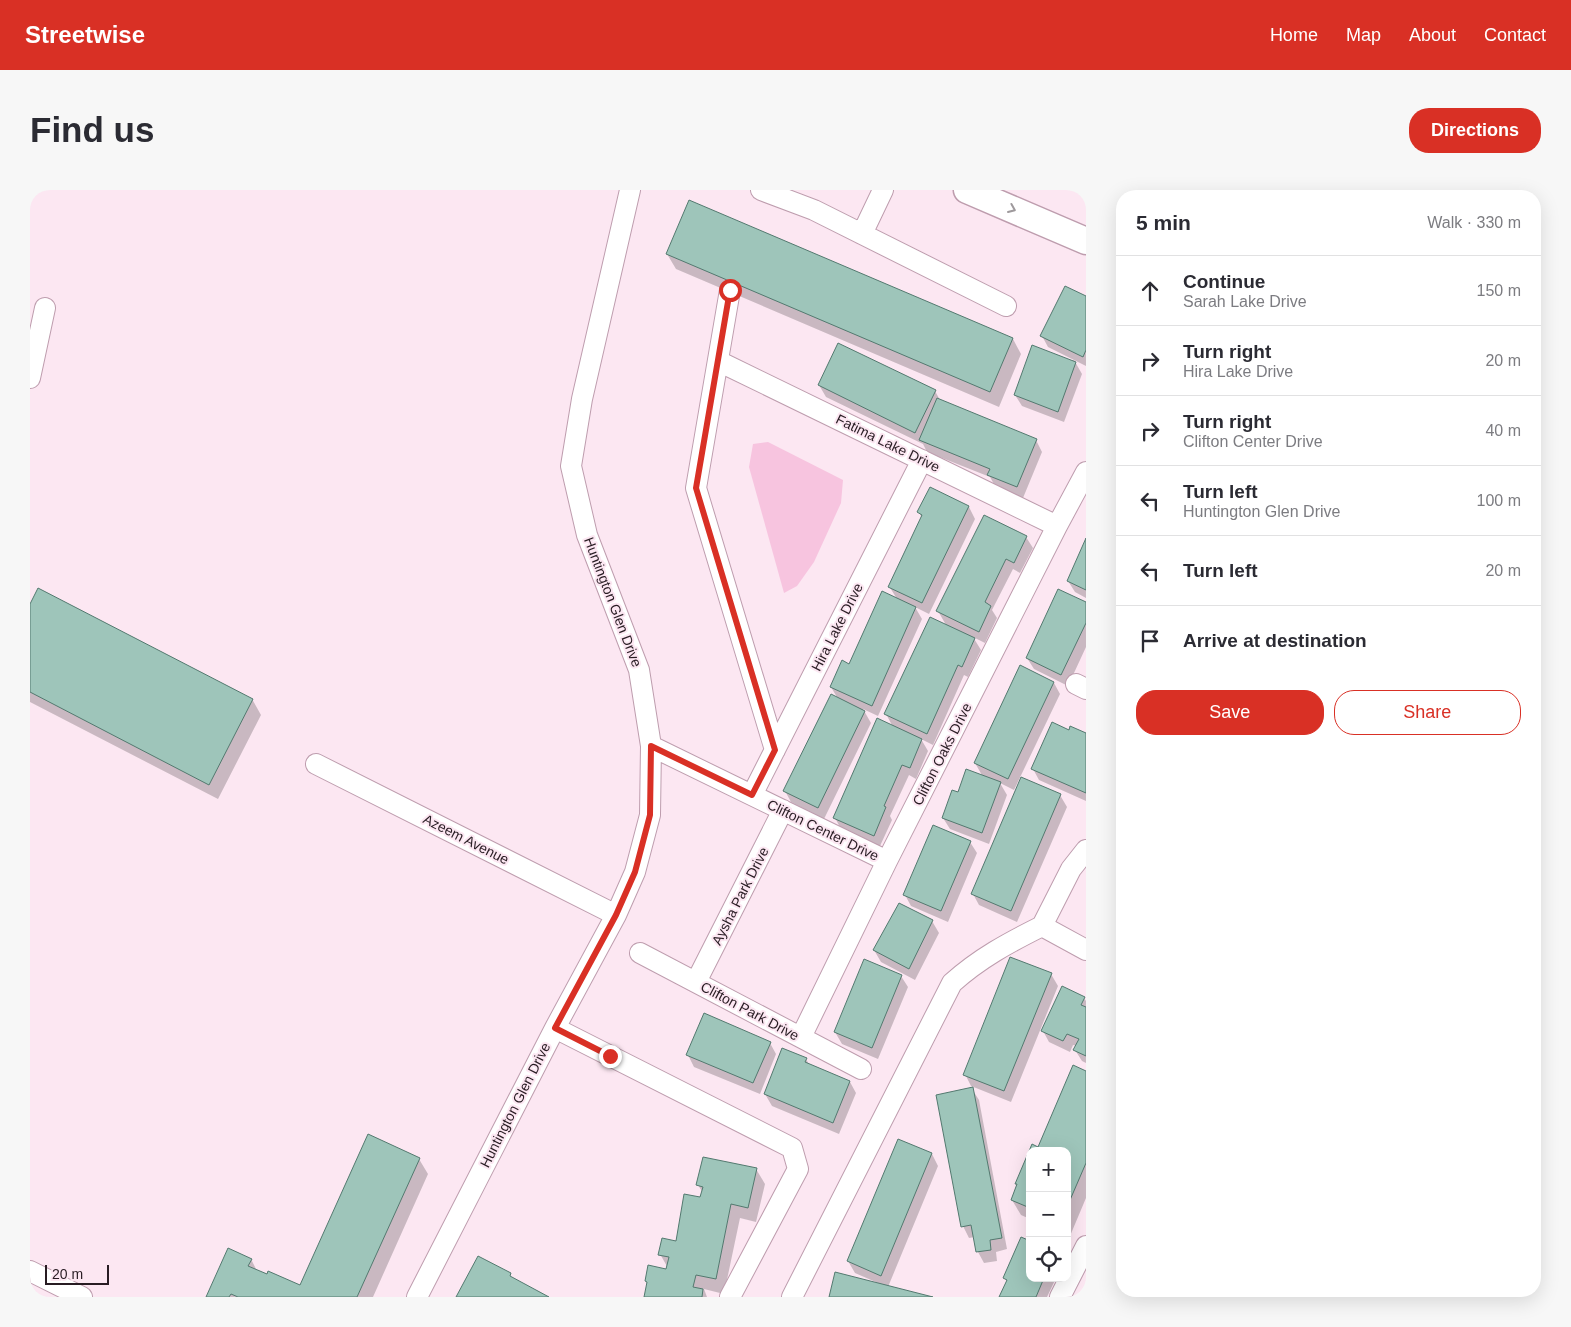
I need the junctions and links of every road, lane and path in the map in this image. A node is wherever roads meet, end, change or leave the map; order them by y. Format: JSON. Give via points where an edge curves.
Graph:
{"nodes":[{"id":1,"x":630,"y":190,"type":"edge"},
{"id":2,"x":761,"y":190,"type":"edge"},
{"id":3,"x":884,"y":190,"type":"edge"},
{"id":4,"x":967,"y":190,"type":"edge"},
{"id":5,"x":862,"y":234,"type":"junction"},
{"id":6,"x":1086,"y":241,"type":"edge"},
{"id":7,"x":730,"y":290,"type":"dead end"},
{"id":8,"x":1006,"y":306,"type":"dead end"},
{"id":9,"x":45,"y":308,"type":"dead end"},
{"id":10,"x":718,"y":361,"type":"junction"},
{"id":11,"x":30,"y":378,"type":"edge"},
{"id":12,"x":922,"y":460,"type":"junction"},
{"id":13,"x":1086,"y":472,"type":"edge"},
{"id":14,"x":1057,"y":526,"type":"junction"},
{"id":15,"x":651,"y":746,"type":"junction"},
{"id":16,"x":775,"y":750,"type":"junction"},
{"id":17,"x":316,"y":764,"type":"dead end"},
{"id":18,"x":752,"y":795,"type":"junction"},
{"id":19,"x":783,"y":810,"type":"junction"},
{"id":20,"x":1086,"y":850,"type":"edge"},
{"id":21,"x":887,"y":861,"type":"junction"},
{"id":22,"x":616,"y":915,"type":"junction"},
{"id":23,"x":1042,"y":926,"type":"junction"},
{"id":24,"x":1086,"y":950,"type":"edge"},
{"id":25,"x":640,"y":953,"type":"dead end"},
{"id":26,"x":696,"y":982,"type":"junction"},
{"id":27,"x":555,"y":1028,"type":"junction"},
{"id":28,"x":801,"y":1037,"type":"junction"},
{"id":29,"x":861,"y":1069,"type":"dead end"},
{"id":30,"x":1086,"y":1246,"type":"edge"},
{"id":31,"x":30,"y":1271,"type":"edge"},
{"id":32,"x":82,"y":1297,"type":"edge"},
{"id":33,"x":417,"y":1297,"type":"edge"},
{"id":34,"x":730,"y":1297,"type":"edge"},
{"id":35,"x":792,"y":1297,"type":"edge"},
{"id":36,"x":1060,"y":1297,"type":"edge"}],
"edges":[{"from":1,"to":15,"type":"street","name":"Huntington Glen Drive","via":[[582,399],[571,466],[587,535],[639,670]]},
{"from":2,"to":5,"type":"street","via":[[814,210]]},
{"from":3,"to":5,"type":"street"},
{"from":4,"to":6,"type":"main road","one_way":true},
{"from":5,"to":8,"type":"street"},
{"from":7,"to":10,"type":"street"},
{"from":9,"to":11,"type":"street"},
{"from":10,"to":12,"type":"street","name":"Fatima Lake Drive"},
{"from":10,"to":16,"type":"street","via":[[696,488]]},
{"from":12,"to":14,"type":"street","name":"Fatima Lake Drive"},
{"from":12,"to":16,"type":"street","name":"Hira Lake Drive"},
{"from":13,"to":14,"type":"street","name":"Clifton Oaks Drive"},
{"from":14,"to":21,"type":"street","name":"Clifton Oaks Drive"},
{"from":15,"to":18,"type":"street","name":"Clifton Center Drive"},
{"from":15,"to":22,"type":"street","name":"Huntington Glen Drive","via":[[650,815],[635,872]]},
{"from":16,"to":18,"type":"street","name":"Hira Lake Drive"},
{"from":17,"to":22,"type":"street","name":"Azeem Avenue"},
{"from":18,"to":19,"type":"street","name":"Clifton Center Drive"},
{"from":19,"to":21,"type":"street","name":"Clifton Center Drive"},
{"from":19,"to":26,"type":"street","name":"Aysha Park Drive"},
{"from":20,"to":23,"type":"street","via":[[1071,869]]},
{"from":21,"to":28,"type":"street","name":"Clifton Oaks Drive"},
{"from":22,"to":27,"type":"street","name":"Huntington Glen Drive"},
{"from":23,"to":24,"type":"street"},
{"from":23,"to":35,"type":"street","via":[[1001,946],[952,983]]},
{"from":25,"to":26,"type":"street","name":"Clifton Park Drive"},
{"from":26,"to":28,"type":"street","name":"Clifton Park Drive"},
{"from":27,"to":33,"type":"street","name":"Huntington Glen Drive"},
{"from":27,"to":34,"type":"street","via":[[792,1148],[798,1169]]},
{"from":28,"to":29,"type":"street","name":"Clifton Park Drive"},
{"from":30,"to":36,"type":"street"},
{"from":31,"to":32,"type":"street"}]}
